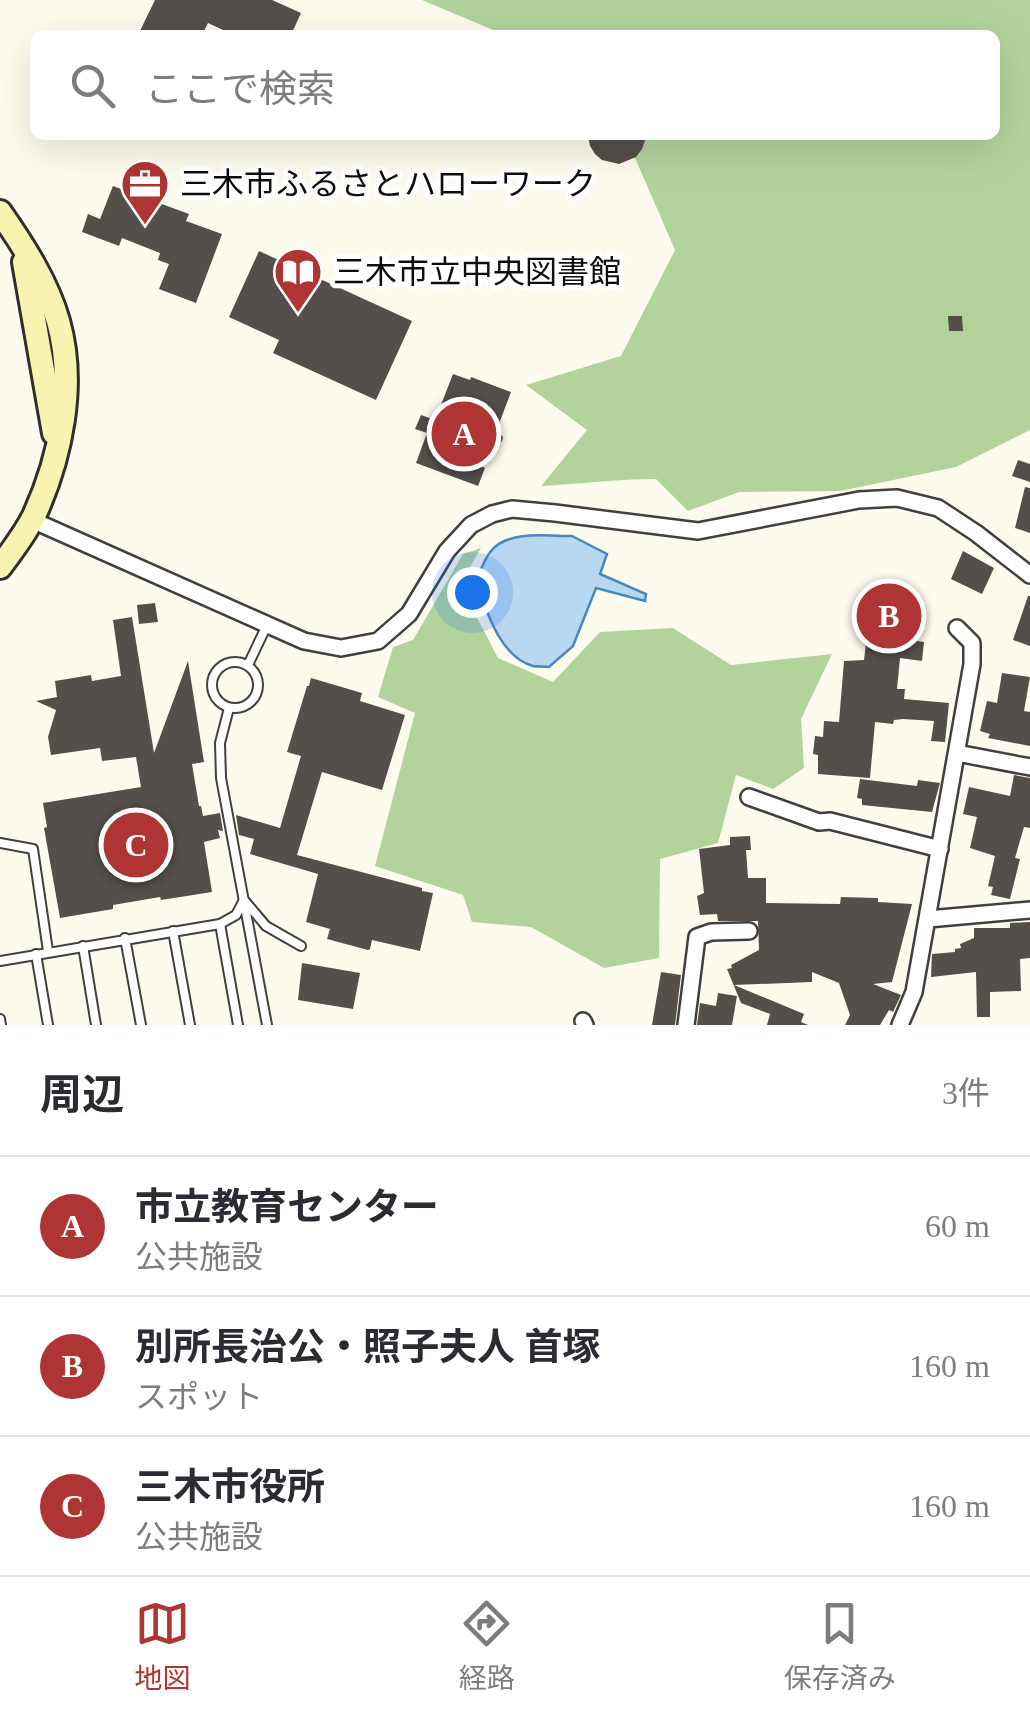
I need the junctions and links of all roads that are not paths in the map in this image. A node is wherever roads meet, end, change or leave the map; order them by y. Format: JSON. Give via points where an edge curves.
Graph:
{"nodes":[{"id":1,"x":0,"y":212,"type":"edge"},
{"id":2,"x":32,"y":520,"type":"junction"},
{"id":3,"x":0,"y":568,"type":"edge"},
{"id":4,"x":1030,"y":576,"type":"edge"},
{"id":5,"x":267,"y":625,"type":"junction"},
{"id":6,"x":957,"y":628,"type":"dead end"},
{"id":7,"x":248,"y":665,"type":"junction"},
{"id":8,"x":229,"y":708,"type":"junction"},
{"id":9,"x":957,"y":753,"type":"junction"},
{"id":10,"x":1030,"y":767,"type":"edge"},
{"id":11,"x":749,"y":796,"type":"dead end"},
{"id":12,"x":0,"y":843,"type":"edge"},
{"id":13,"x":940,"y":849,"type":"junction"},
{"id":14,"x":244,"y":900,"type":"junction"},
{"id":15,"x":1030,"y":910,"type":"edge"},
{"id":16,"x":928,"y":918,"type":"junction"},
{"id":17,"x":220,"y":924,"type":"junction"},
{"id":18,"x":173,"y":931,"type":"junction"},
{"id":19,"x":749,"y":931,"type":"dead end"},
{"id":20,"x":125,"y":938,"type":"junction"},
{"id":21,"x":83,"y":946,"type":"junction"},
{"id":22,"x":301,"y":946,"type":"dead end"},
{"id":23,"x":48,"y":951,"type":"junction"},
{"id":24,"x":36,"y":954,"type":"junction"},
{"id":25,"x":0,"y":960,"type":"edge"},
{"id":26,"x":48,"y":1025,"type":"edge"},
{"id":27,"x":96,"y":1025,"type":"edge"},
{"id":28,"x":141,"y":1025,"type":"edge"},
{"id":29,"x":190,"y":1025,"type":"edge"},
{"id":30,"x":238,"y":1025,"type":"edge"},
{"id":31,"x":267,"y":1025,"type":"edge"},
{"id":32,"x":686,"y":1025,"type":"edge"},
{"id":33,"x":900,"y":1025,"type":"edge"}],
"edges":[{"from":1,"to":2,"type":"street","via":[[44,287],[66,366],[56,451]]},
{"from":2,"to":3,"type":"street"},
{"from":2,"to":5,"type":"street"},
{"from":4,"to":5,"type":"street","via":[[938,508],[898,498],[698,531],[512,509],[470,524],[409,614],[378,641],[341,648],[304,642]]},
{"from":5,"to":7,"type":"lane"},
{"from":6,"to":9,"type":"street","via":[[972,642]]},
{"from":7,"to":8,"type":"lane","via":[[256,673],[256,694],[250,703]]},
{"from":7,"to":8,"type":"lane","via":[[216,670],[212,692]]},
{"from":8,"to":14,"type":"lane","via":[[220,742],[221,778]]},
{"from":9,"to":10,"type":"street"},
{"from":9,"to":13,"type":"street"},
{"from":11,"to":13,"type":"street","via":[[819,822]]},
{"from":12,"to":23,"type":"lane","via":[[33,848]]},
{"from":13,"to":16,"type":"street"},
{"from":14,"to":17,"type":"lane"},
{"from":14,"to":22,"type":"lane","via":[[266,926]]},
{"from":14,"to":31,"type":"lane"},
{"from":15,"to":16,"type":"street"},
{"from":16,"to":33,"type":"street","via":[[914,992]]},
{"from":17,"to":18,"type":"lane"},
{"from":17,"to":30,"type":"lane"},
{"from":18,"to":20,"type":"lane"},
{"from":18,"to":29,"type":"lane"},
{"from":19,"to":32,"type":"street","via":[[697,936]]},
{"from":20,"to":21,"type":"lane"},
{"from":20,"to":28,"type":"lane"},
{"from":21,"to":23,"type":"lane"},
{"from":21,"to":27,"type":"lane"},
{"from":23,"to":24,"type":"lane"},
{"from":24,"to":25,"type":"lane"},
{"from":24,"to":26,"type":"lane"}]}
